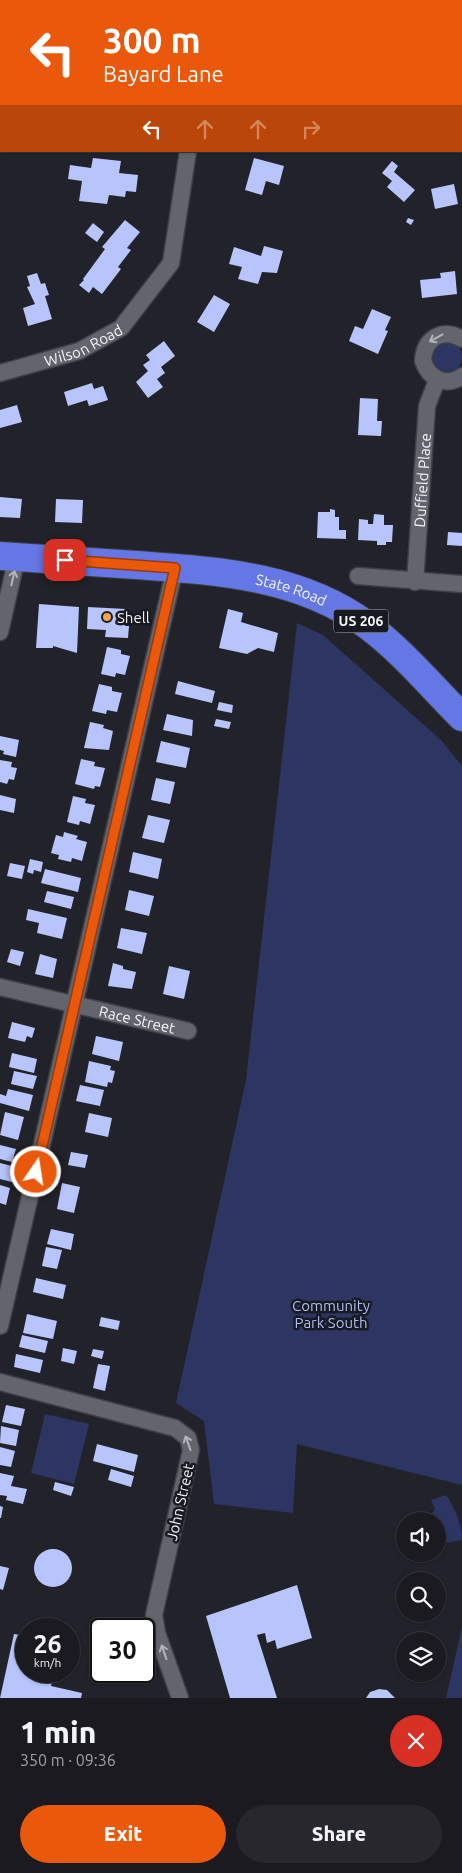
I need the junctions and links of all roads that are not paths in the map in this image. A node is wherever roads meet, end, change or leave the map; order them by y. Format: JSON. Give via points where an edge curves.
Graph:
{"nodes":[{"id":1,"x":188,"y":152,"type":"edge"},
{"id":2,"x":462,"y":339,"type":"edge"},
{"id":3,"x":0,"y":373,"type":"edge"},
{"id":4,"x":462,"y":376,"type":"edge"},
{"id":5,"x":437,"y":380,"type":"junction"},
{"id":6,"x":9,"y":557,"type":"edge"},
{"id":7,"x":175,"y":568,"type":"junction"},
{"id":8,"x":358,"y":576,"type":"dead end"},
{"id":9,"x":415,"y":582,"type":"junction"},
{"id":10,"x":462,"y":584,"type":"edge"},
{"id":11,"x":0,"y":632,"type":"edge"},
{"id":12,"x":462,"y":717,"type":"edge"},
{"id":13,"x":0,"y":988,"type":"edge"},
{"id":14,"x":75,"y":1004,"type":"junction"},
{"id":15,"x":188,"y":1031,"type":"dead end"},
{"id":16,"x":0,"y":1326,"type":"edge"},
{"id":17,"x":0,"y":1382,"type":"edge"},
{"id":18,"x":180,"y":1698,"type":"edge"}],
"edges":[{"from":1,"to":3,"type":"street","name":"Wilson Road","via":[[171,264],[121,328],[79,351]]},
{"from":2,"to":5,"type":"street","one_way":true,"via":[[448,333],[439,334],[426,344],[423,360],[430,375]]},
{"from":4,"to":5,"type":"street","via":[[452,381]]},
{"from":5,"to":9,"type":"street","name":"Duffield Place","via":[[427,406]]},
{"from":6,"to":7,"type":"highway","number":"US 206"},
{"from":11,"to":6,"type":"street","one_way":true},
{"from":7,"to":12,"type":"highway","name":"State Road","number":"US 206","via":[[226,573],[283,584],[337,606],[393,646]]},
{"from":7,"to":14,"type":"street"},
{"from":8,"to":9,"type":"street"},
{"from":9,"to":10,"type":"street"},
{"from":13,"to":14,"type":"street","name":"Race Street"},
{"from":14,"to":15,"type":"street","name":"Race Street"},
{"from":14,"to":16,"type":"street"},
{"from":18,"to":17,"type":"street","name":"John Street","one_way":true,"via":[[157,1633],[154,1615],[191,1450],[188,1438],[162,1424]]}]}
